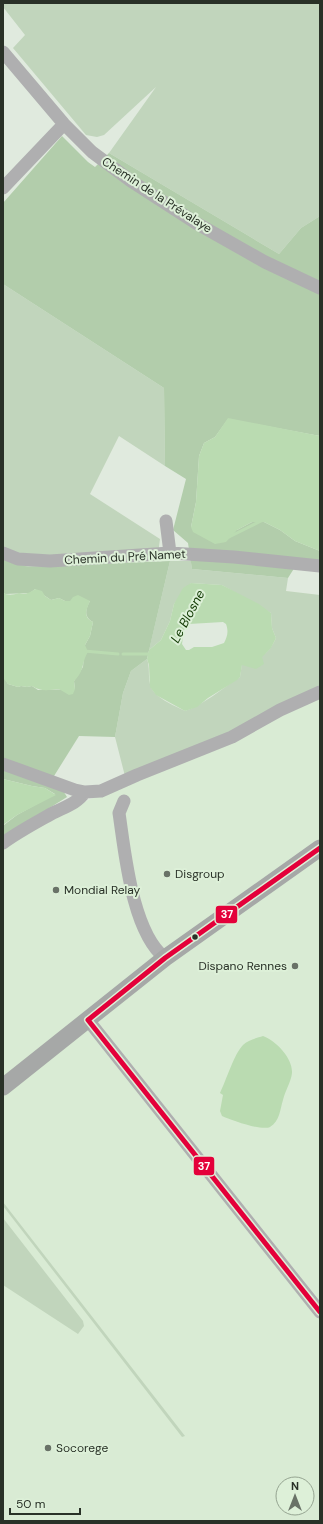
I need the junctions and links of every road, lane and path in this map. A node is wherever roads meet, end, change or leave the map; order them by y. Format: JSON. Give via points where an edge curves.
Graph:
{"nodes":[{"id":1,"x":3,"y":52,"type":"edge"},
{"id":2,"x":64,"y":124,"type":"junction"},
{"id":3,"x":3,"y":188,"type":"edge"},
{"id":4,"x":320,"y":288,"type":"edge"},
{"id":5,"x":166,"y":521,"type":"dead end"},
{"id":6,"x":3,"y":553,"type":"edge"},
{"id":7,"x":170,"y":553,"type":"junction"},
{"id":8,"x":320,"y":566,"type":"edge"},
{"id":9,"x":320,"y":692,"type":"edge"},
{"id":10,"x":3,"y":764,"type":"edge"},
{"id":11,"x":85,"y":792,"type":"junction"},
{"id":12,"x":124,"y":801,"type":"dead end"},
{"id":13,"x":3,"y":843,"type":"edge"},
{"id":14,"x":320,"y":848,"type":"edge"},
{"id":15,"x":165,"y":958,"type":"junction"},
{"id":16,"x":88,"y":1020,"type":"junction"},
{"id":17,"x":3,"y":1087,"type":"edge"},
{"id":18,"x":320,"y":1312,"type":"edge"}],
"edges":[{"from":1,"to":2,"type":"street","name":"Chemin de la Prévalaye"},
{"from":2,"to":3,"type":"street"},
{"from":2,"to":4,"type":"street","name":"Chemin de la Prévalaye","via":[[92,152],[196,223],[265,262]]},
{"from":5,"to":7,"type":"street"},
{"from":6,"to":7,"type":"street","name":"Chemin du Pré Namet","via":[[18,559],[50,561]]},
{"from":7,"to":8,"type":"street","name":"Chemin du Pré Namet"},
{"from":9,"to":11,"type":"street","via":[[280,710],[232,737],[110,788]]},
{"from":10,"to":11,"type":"street"},
{"from":11,"to":13,"type":"street","via":[[73,804],[31,825]]},
{"from":12,"to":15,"type":"street","via":[[119,814],[132,892],[144,928]]},
{"from":14,"to":15,"type":"main road"},
{"from":15,"to":16,"type":"main road"},
{"from":16,"to":17,"type":"main road"},
{"from":16,"to":18,"type":"street"}]}
